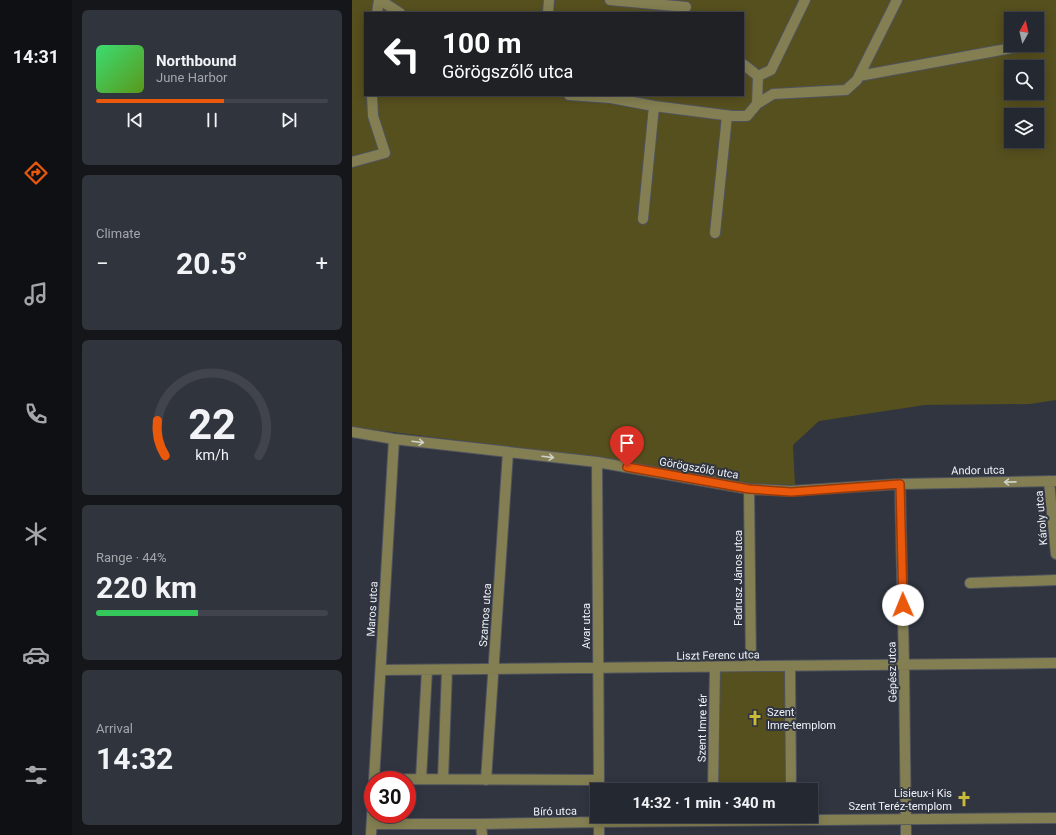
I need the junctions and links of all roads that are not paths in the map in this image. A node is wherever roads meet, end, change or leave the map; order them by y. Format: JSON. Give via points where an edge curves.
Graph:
{"nodes":[{"id":1,"x":379,"y":0,"type":"edge"},
{"id":2,"x":549,"y":0,"type":"edge"},
{"id":3,"x":610,"y":0,"type":"edge"},
{"id":4,"x":805,"y":0,"type":"edge"},
{"id":5,"x":896,"y":0,"type":"edge"},
{"id":6,"x":686,"y":7,"type":"edge"},
{"id":7,"x":377,"y":12,"type":"edge"},
{"id":8,"x":398,"y":12,"type":"edge"},
{"id":9,"x":548,"y":12,"type":"edge"},
{"id":10,"x":1004,"y":49,"type":"edge"},
{"id":11,"x":744,"y":65,"type":"edge"},
{"id":12,"x":758,"y":76,"type":"junction"},
{"id":13,"x":859,"y":76,"type":"junction"},
{"id":14,"x":372,"y":96,"type":"edge"},
{"id":15,"x":583,"y":96,"type":"edge"},
{"id":16,"x":756,"y":104,"type":"junction"},
{"id":17,"x":654,"y":106,"type":"junction"},
{"id":18,"x":727,"y":116,"type":"junction"},
{"id":19,"x":352,"y":162,"type":"edge"},
{"id":20,"x":643,"y":219,"type":"dead end"},
{"id":21,"x":715,"y":233,"type":"dead end"},
{"id":22,"x":352,"y":432,"type":"edge"},
{"id":23,"x":394,"y":439,"type":"junction"},
{"id":24,"x":508,"y":452,"type":"junction"},
{"id":25,"x":597,"y":462,"type":"junction"},
{"id":26,"x":1053,"y":480,"type":"edge"},
{"id":27,"x":900,"y":484,"type":"junction"},
{"id":28,"x":749,"y":489,"type":"junction"},
{"id":29,"x":1056,"y":554,"type":"edge"},
{"id":30,"x":1056,"y":580,"type":"edge"},
{"id":31,"x":970,"y":583,"type":"dead end"},
{"id":32,"x":1056,"y":663,"type":"edge"},
{"id":33,"x":904,"y":665,"type":"junction"},
{"id":34,"x":751,"y":666,"type":"junction"},
{"id":35,"x":790,"y":666,"type":"junction"},
{"id":36,"x":715,"y":667,"type":"junction"},
{"id":37,"x":598,"y":668,"type":"junction"},
{"id":38,"x":493,"y":669,"type":"junction"},
{"id":39,"x":381,"y":670,"type":"junction"},
{"id":40,"x":427,"y":670,"type":"junction"},
{"id":41,"x":447,"y":670,"type":"junction"},
{"id":42,"x":375,"y":771,"type":"edge"},
{"id":43,"x":416,"y":779,"type":"edge"},
{"id":44,"x":421,"y":779,"type":"junction"},
{"id":45,"x":443,"y":779,"type":"junction"},
{"id":46,"x":486,"y":780,"type":"junction"},
{"id":47,"x":599,"y":783,"type":"edge"},
{"id":48,"x":713,"y":783,"type":"edge"},
{"id":49,"x":791,"y":783,"type":"edge"},
{"id":50,"x":590,"y":785,"type":"edge"},
{"id":51,"x":818,"y":818,"type":"edge"},
{"id":52,"x":1056,"y":818,"type":"edge"},
{"id":53,"x":590,"y":819,"type":"edge"},
{"id":54,"x":906,"y":819,"type":"junction"},
{"id":55,"x":599,"y":823,"type":"edge"},
{"id":56,"x":372,"y":824,"type":"joint"},
{"id":57,"x":481,"y":824,"type":"junction"},
{"id":58,"x":371,"y":835,"type":"edge"},
{"id":59,"x":482,"y":835,"type":"edge"},
{"id":60,"x":599,"y":835,"type":"edge"},
{"id":61,"x":906,"y":835,"type":"edge"}],
"edges":[{"from":1,"to":7,"type":"street"},
{"from":1,"to":8,"type":"street"},
{"from":2,"to":9,"type":"street"},
{"from":3,"to":6,"type":"street"},
{"from":4,"to":12,"type":"street","via":[[771,70]]},
{"from":5,"to":13,"type":"street"},
{"from":10,"to":13,"type":"street"},
{"from":11,"to":12,"type":"street"},
{"from":12,"to":16,"type":"street"},
{"from":13,"to":16,"type":"street","via":[[846,90],[773,94]]},
{"from":14,"to":19,"type":"street","via":[[373,116],[385,153]]},
{"from":15,"to":17,"type":"street"},
{"from":16,"to":18,"type":"street","via":[[747,116]]},
{"from":17,"to":18,"type":"street"},
{"from":17,"to":20,"type":"street"},
{"from":18,"to":21,"type":"street"},
{"from":22,"to":23,"type":"street","name":"Görögszőlő utca"},
{"from":23,"to":24,"type":"street","name":"Görögszőlő utca","one_way":true},
{"from":23,"to":39,"type":"street","name":"Maros utca"},
{"from":24,"to":25,"type":"street","name":"Görögszőlő utca","one_way":true},
{"from":24,"to":38,"type":"street","name":"Szamos utca"},
{"from":25,"to":28,"type":"street","name":"Görögszőlő utca"},
{"from":25,"to":37,"type":"street","name":"Avar utca"},
{"from":26,"to":27,"type":"street","name":"Andor utca","one_way":true},
{"from":26,"to":29,"type":"street","name":"Károly utca"},
{"from":27,"to":28,"type":"street","name":"Görögszőlő utca","via":[[791,492]]},
{"from":27,"to":33,"type":"street","name":"Gépész utca"},
{"from":28,"to":34,"type":"street","name":"Fadrusz János utca"},
{"from":30,"to":31,"type":"street"},
{"from":32,"to":33,"type":"street","name":"Liszt Ferenc utca"},
{"from":33,"to":35,"type":"street","name":"Liszt Ferenc utca"},
{"from":33,"to":54,"type":"street","name":"Gépész utca"},
{"from":34,"to":35,"type":"street","name":"Liszt Ferenc utca"},
{"from":34,"to":36,"type":"street","name":"Liszt Ferenc utca"},
{"from":35,"to":49,"type":"street"},
{"from":36,"to":37,"type":"street","name":"Liszt Ferenc utca"},
{"from":36,"to":48,"type":"street","name":"Szent Imre tér"},
{"from":37,"to":38,"type":"street","name":"Liszt Ferenc utca"},
{"from":37,"to":47,"type":"street","name":"Avar utca"},
{"from":38,"to":41,"type":"street","name":"Liszt Ferenc utca"},
{"from":38,"to":46,"type":"street","name":"Szamos utca"},
{"from":39,"to":40,"type":"street","name":"Liszt Ferenc utca"},
{"from":39,"to":42,"type":"street","name":"Maros utca"},
{"from":40,"to":41,"type":"street","name":"Liszt Ferenc utca"},
{"from":40,"to":44,"type":"street"},
{"from":41,"to":45,"type":"street"},
{"from":43,"to":44,"type":"street"},
{"from":44,"to":45,"type":"street"},
{"from":45,"to":46,"type":"street"},
{"from":46,"to":50,"type":"street"},
{"from":51,"to":54,"type":"street","name":"Bíró utca"},
{"from":52,"to":54,"type":"street","name":"Bíró utca"},
{"from":53,"to":57,"type":"street","name":"Bíró utca"},
{"from":54,"to":61,"type":"street","name":"Gépész utca"},
{"from":55,"to":60,"type":"street"},
{"from":56,"to":57,"type":"street","name":"Bíró utca"},
{"from":56,"to":58,"type":"street"},
{"from":57,"to":59,"type":"street"}]}
